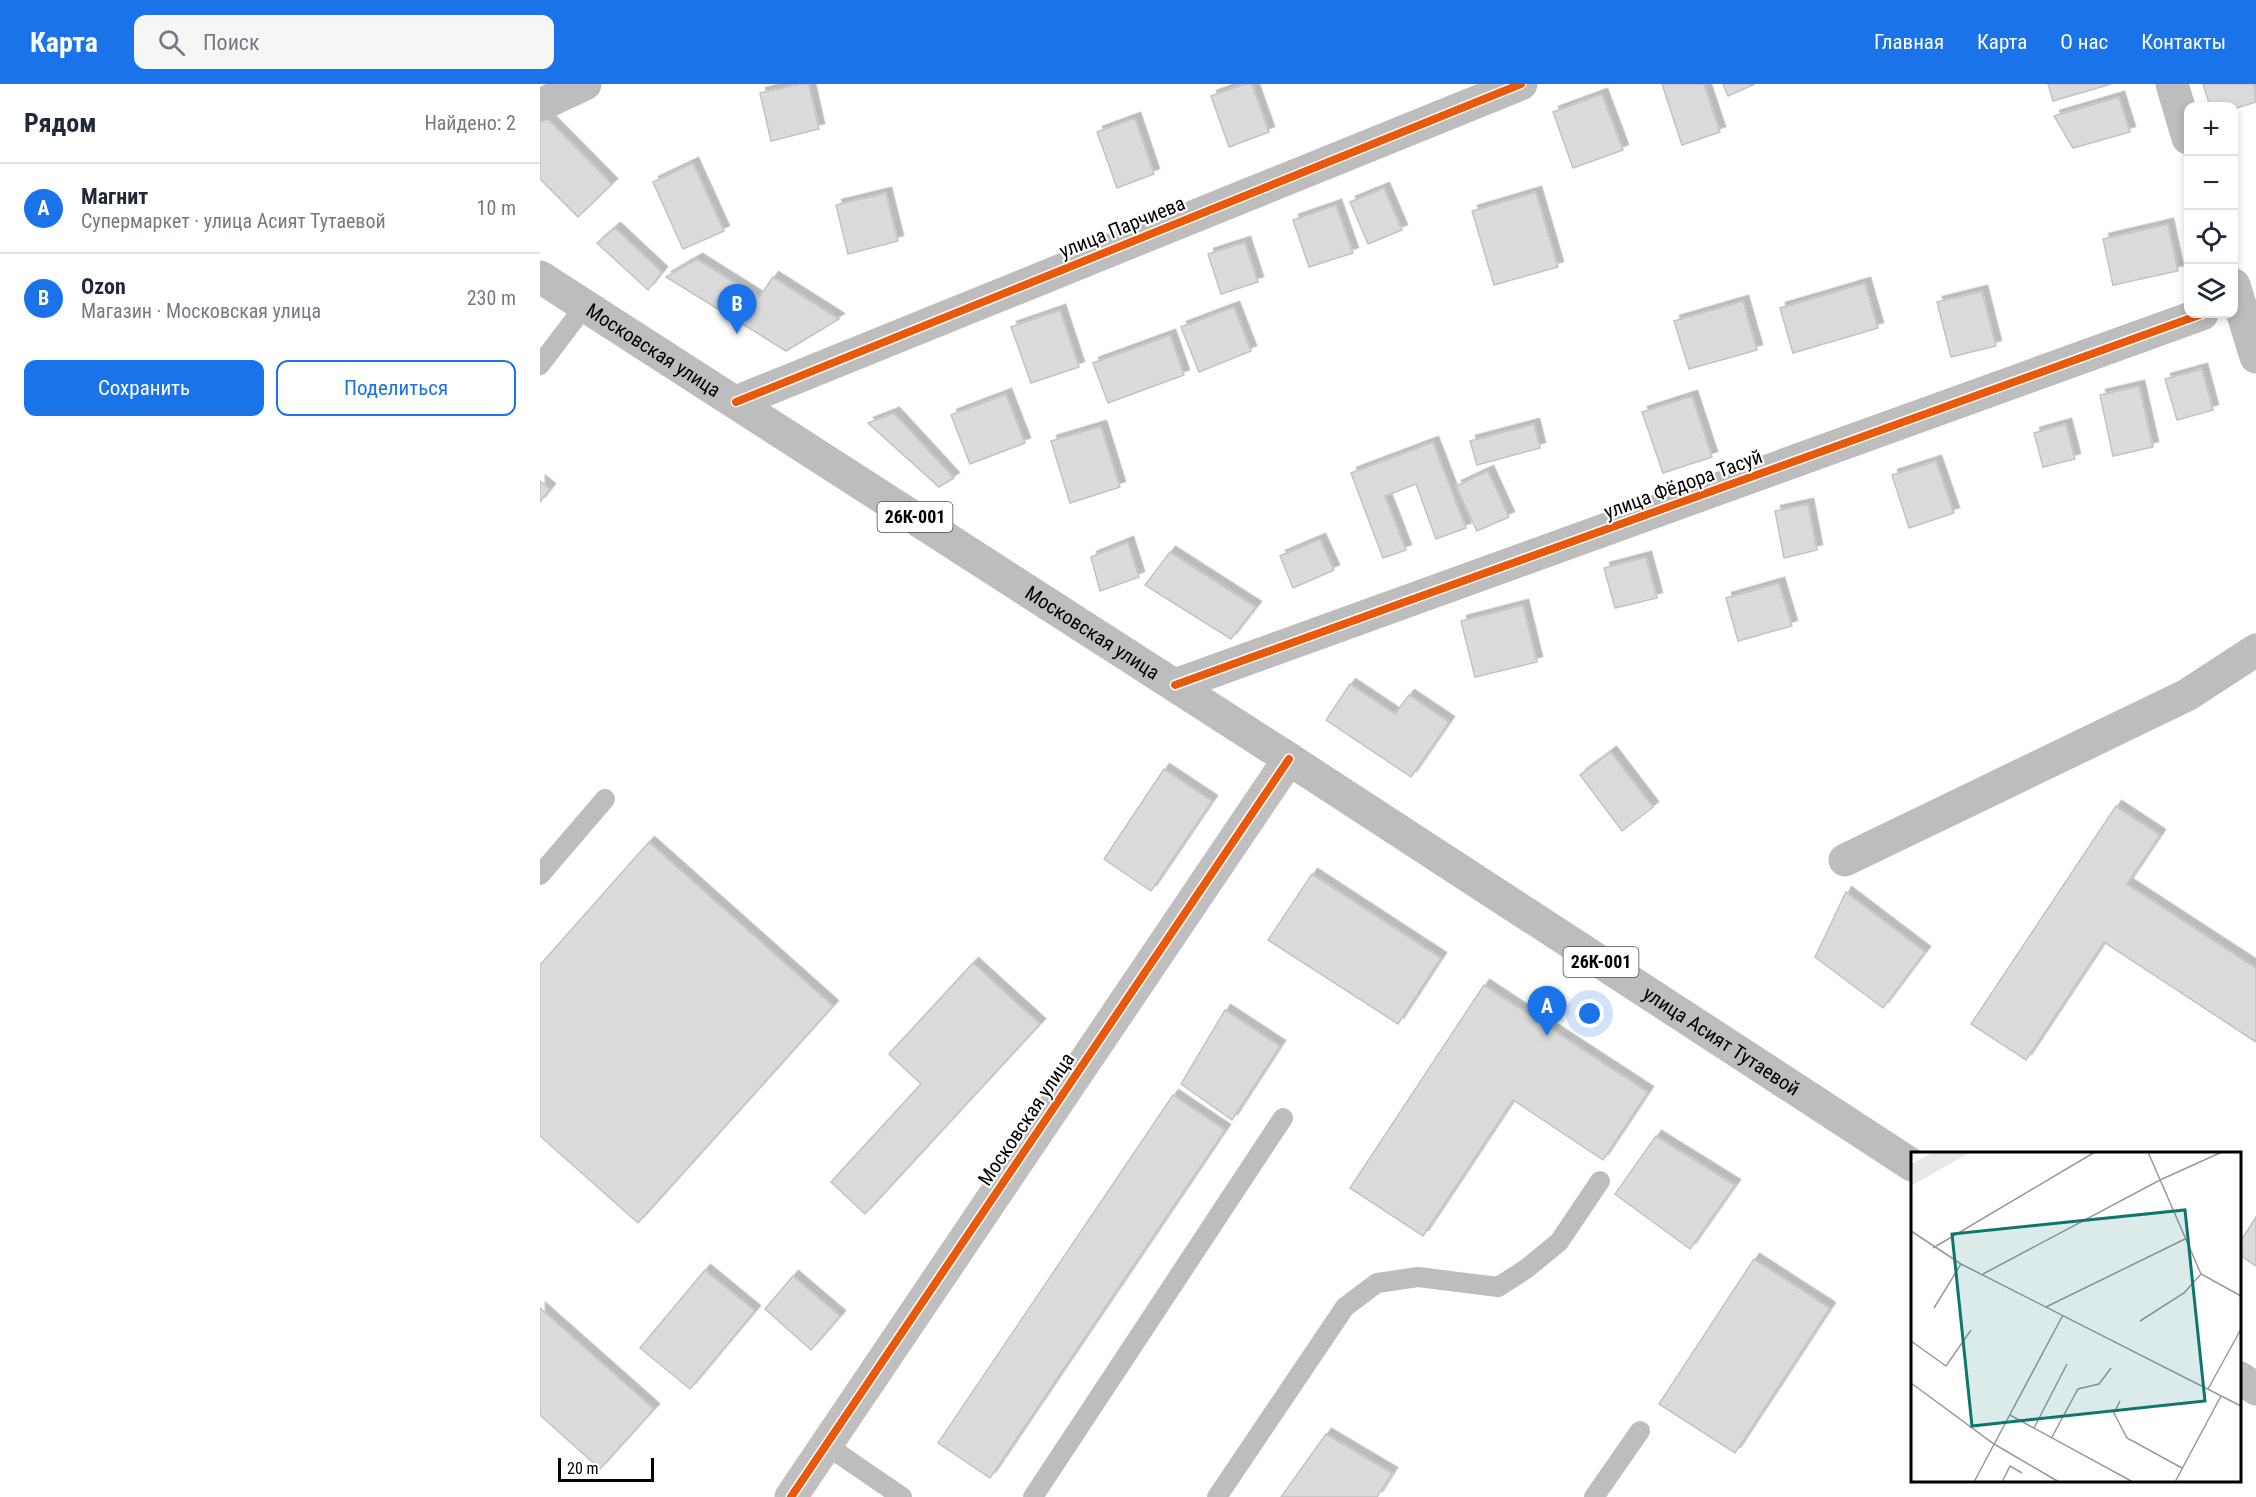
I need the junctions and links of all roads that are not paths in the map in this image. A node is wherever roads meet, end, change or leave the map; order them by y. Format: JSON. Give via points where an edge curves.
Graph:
{"nodes":[{"id":1,"x":585,"y":84,"type":"edge"},
{"id":2,"x":1521,"y":84,"type":"edge"},
{"id":3,"x":2172,"y":84,"type":"edge"},
{"id":4,"x":540,"y":105,"type":"edge"},
{"id":5,"x":2184,"y":124,"type":"edge"},
{"id":6,"x":540,"y":277,"type":"edge"},
{"id":7,"x":2238,"y":305,"type":"edge"},
{"id":8,"x":584,"y":307,"type":"junction"},
{"id":9,"x":2191,"y":318,"type":"edge"},
{"id":10,"x":2256,"y":357,"type":"edge"},
{"id":11,"x":540,"y":365,"type":"edge"},
{"id":12,"x":736,"y":402,"type":"junction"},
{"id":13,"x":2256,"y":650,"type":"edge"},
{"id":14,"x":1175,"y":685,"type":"junction"},
{"id":15,"x":1289,"y":759,"type":"junction"},
{"id":16,"x":605,"y":799,"type":"dead end"},
{"id":17,"x":1845,"y":860,"type":"dead end"},
{"id":18,"x":540,"y":874,"type":"edge"},
{"id":19,"x":1283,"y":1118,"type":"dead end"},
{"id":20,"x":1911,"y":1164,"type":"edge"},
{"id":21,"x":1600,"y":1181,"type":"dead end"},
{"id":22,"x":2241,"y":1379,"type":"edge"},
{"id":23,"x":2256,"y":1389,"type":"edge"},
{"id":24,"x":1640,"y":1431,"type":"dead end"},
{"id":25,"x":826,"y":1445,"type":"junction"},
{"id":26,"x":791,"y":1497,"type":"edge"},
{"id":27,"x":902,"y":1497,"type":"edge"},
{"id":28,"x":1033,"y":1497,"type":"edge"},
{"id":29,"x":1217,"y":1497,"type":"edge"},
{"id":30,"x":1594,"y":1497,"type":"edge"}],
"edges":[{"from":1,"to":4,"type":"street"},
{"from":2,"to":12,"type":"street","name":"улица Парчиева"},
{"from":3,"to":5,"type":"street"},
{"from":6,"to":8,"type":"street","name":"Московская улица","number":"26К-001"},
{"from":7,"to":10,"type":"street"},
{"from":8,"to":11,"type":"lane"},
{"from":8,"to":12,"type":"street","name":"Московская улица","number":"26К-001"},
{"from":9,"to":14,"type":"street","name":"улица Фёдора Тасуй"},
{"from":12,"to":14,"type":"street","name":"Московская улица","number":"26К-001"},
{"from":13,"to":17,"type":"street","via":[[2187,695]]},
{"from":14,"to":15,"type":"street","name":"Московская улица","number":"26К-001"},
{"from":15,"to":20,"type":"street","name":"улица Асият Тутаевой","number":"26К-001"},
{"from":15,"to":25,"type":"street","name":"Московская улица"},
{"from":16,"to":18,"type":"lane"},
{"from":19,"to":28,"type":"lane"},
{"from":21,"to":29,"type":"lane","via":[[1559,1242],[1498,1287],[1418,1277],[1387,1281],[1377,1283],[1345,1307]]},
{"from":22,"to":23,"type":"street"},
{"from":24,"to":30,"type":"lane"},
{"from":25,"to":26,"type":"street","name":"Московская улица"},
{"from":25,"to":27,"type":"lane"}]}
